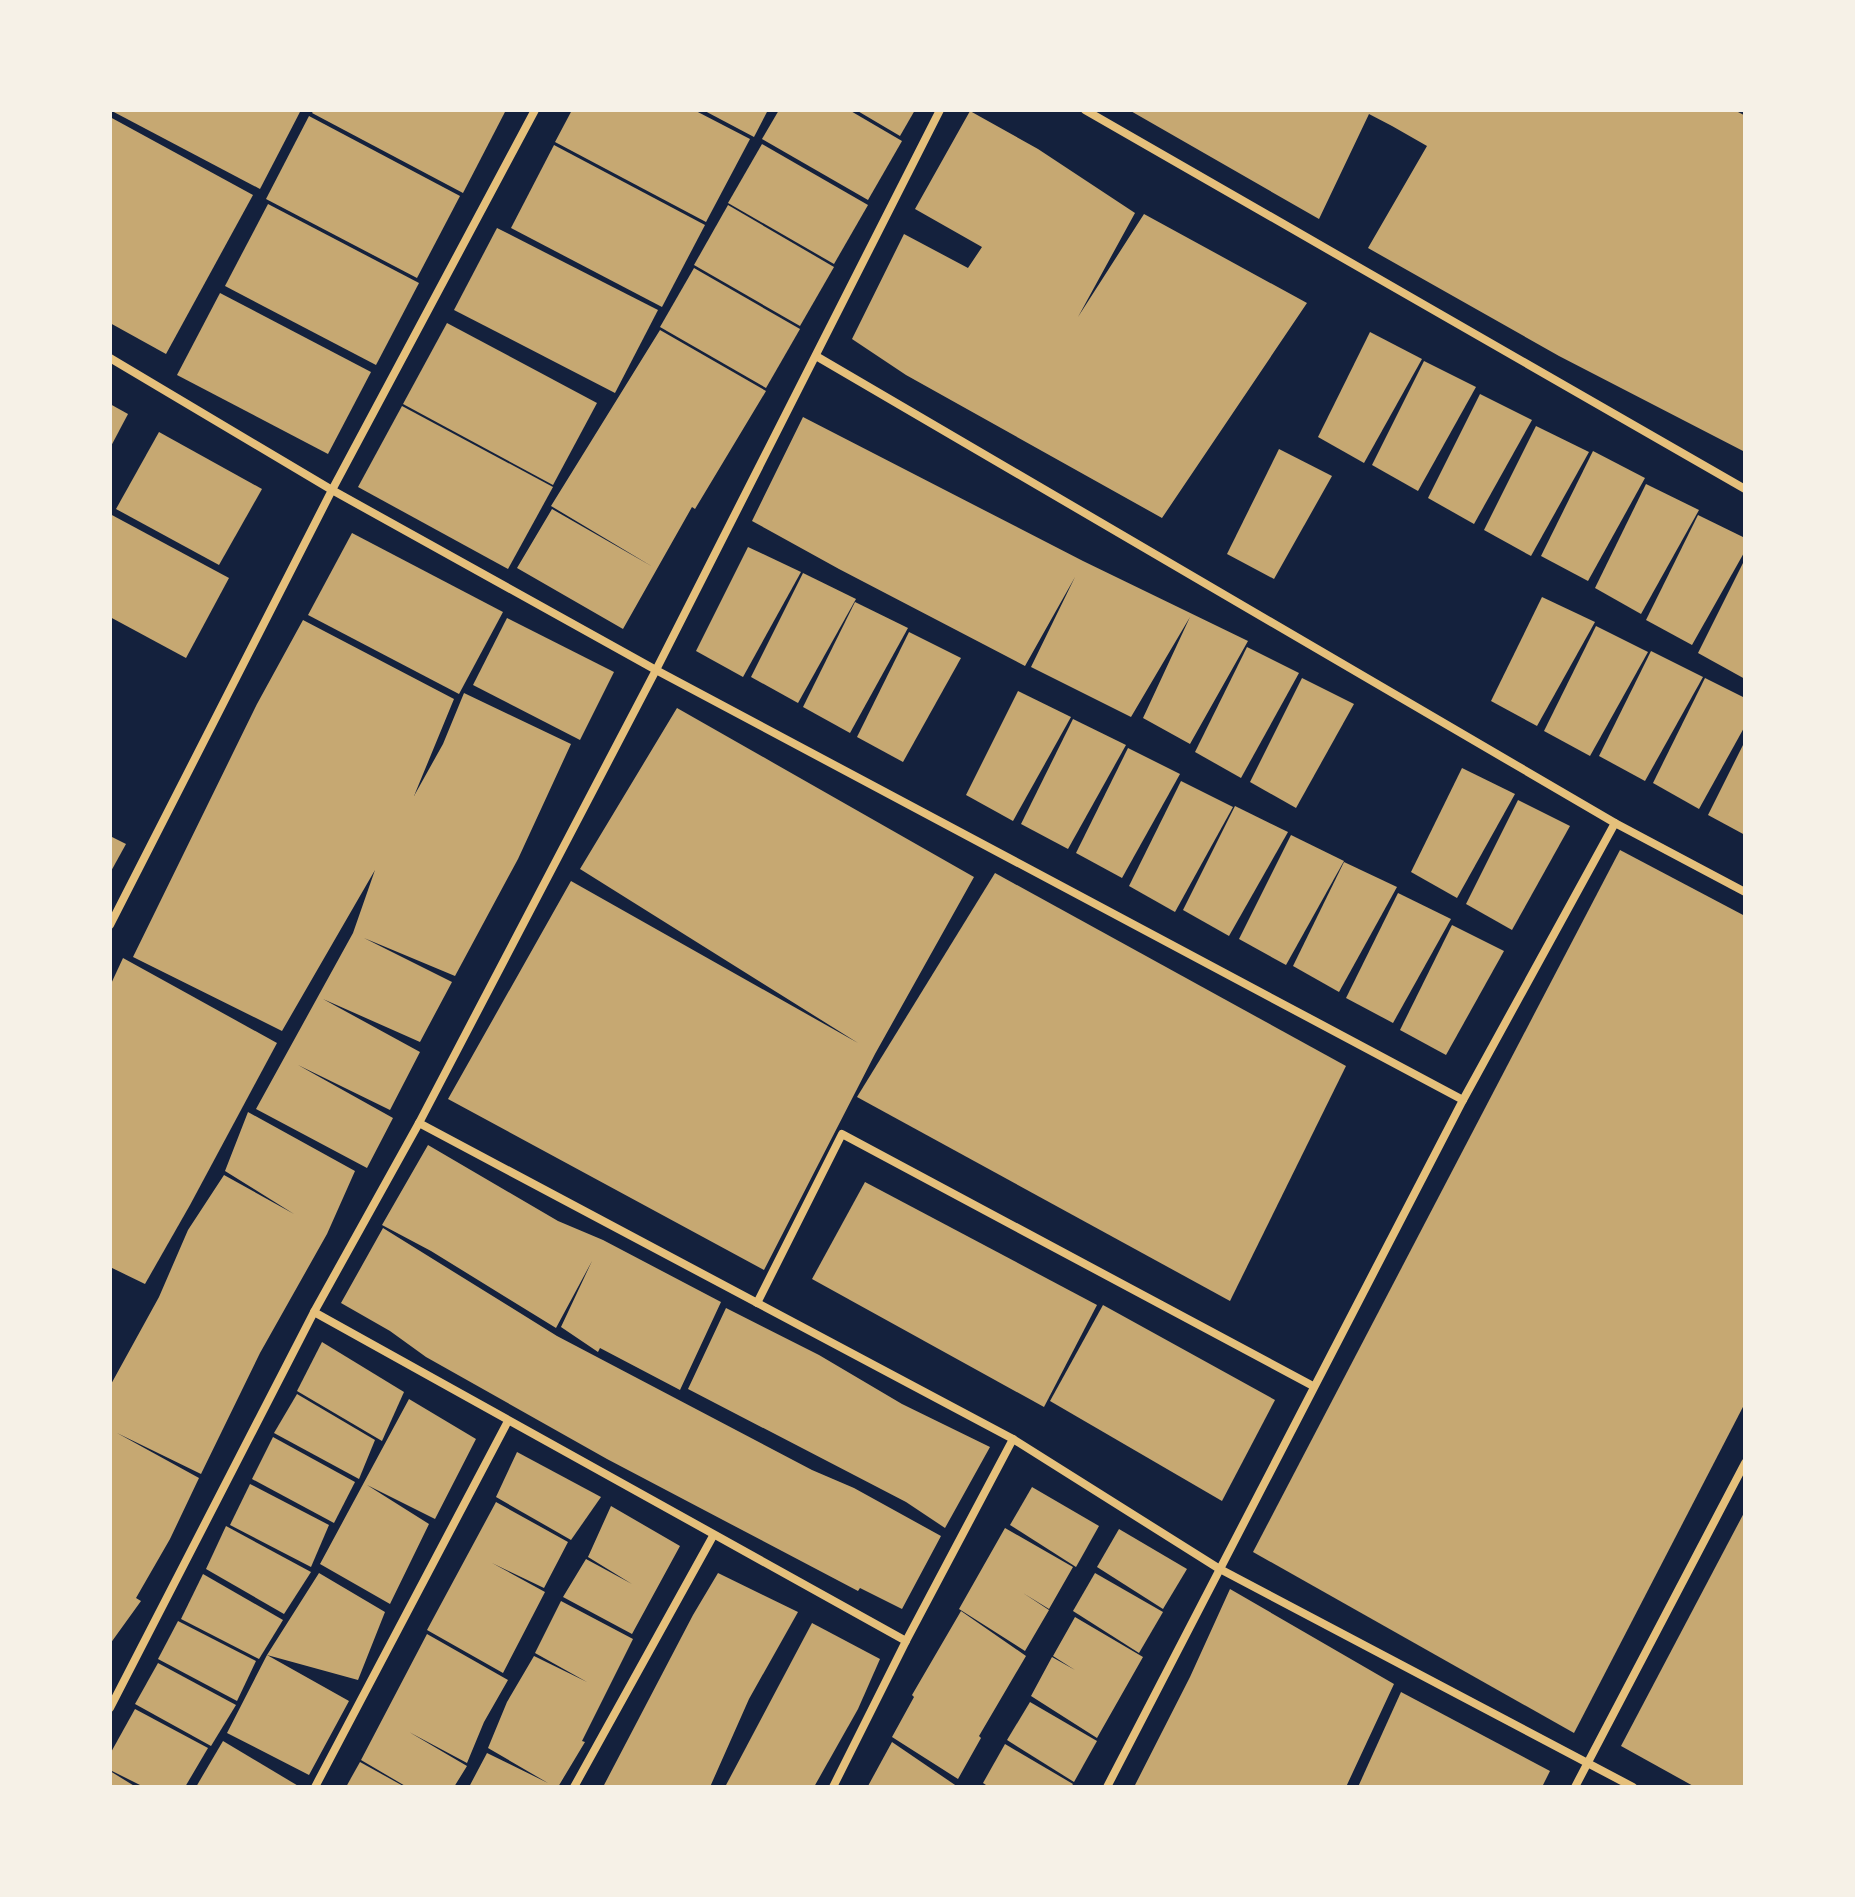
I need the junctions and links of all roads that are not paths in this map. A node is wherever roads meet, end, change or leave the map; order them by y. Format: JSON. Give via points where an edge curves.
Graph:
{"nodes":[{"id":1,"x":535,"y":110,"type":"edge"},
{"id":2,"x":940,"y":110,"type":"edge"},
{"id":3,"x":1085,"y":110,"type":"edge"},
{"id":4,"x":816,"y":356,"type":"junction"},
{"id":5,"x":110,"y":358,"type":"edge"},
{"id":6,"x":1745,"y":489,"type":"edge"},
{"id":7,"x":332,"y":490,"type":"junction"},
{"id":8,"x":656,"y":670,"type":"junction"},
{"id":9,"x":1615,"y":823,"type":"junction"},
{"id":10,"x":1745,"y":892,"type":"edge"},
{"id":11,"x":110,"y":925,"type":"edge"},
{"id":12,"x":1463,"y":1100,"type":"junction"},
{"id":13,"x":419,"y":1123,"type":"junction"},
{"id":14,"x":757,"y":1303,"type":"junction"},
{"id":15,"x":314,"y":1312,"type":"junction"},
{"id":16,"x":1313,"y":1386,"type":"junction"},
{"id":17,"x":508,"y":1421,"type":"junction"},
{"id":18,"x":1013,"y":1439,"type":"junction"},
{"id":19,"x":1745,"y":1463,"type":"edge"},
{"id":20,"x":713,"y":1536,"type":"junction"},
{"id":21,"x":1218,"y":1568,"type":"junction"},
{"id":22,"x":906,"y":1641,"type":"junction"},
{"id":23,"x":110,"y":1708,"type":"edge"},
{"id":24,"x":1587,"y":1763,"type":"junction"},
{"id":25,"x":315,"y":1787,"type":"edge"},
{"id":26,"x":574,"y":1787,"type":"edge"},
{"id":27,"x":833,"y":1787,"type":"edge"},
{"id":28,"x":1107,"y":1787,"type":"edge"},
{"id":29,"x":1575,"y":1787,"type":"edge"},
{"id":30,"x":1633,"y":1787,"type":"edge"}],
"edges":[{"from":1,"to":7,"type":"street"},
{"from":2,"to":4,"type":"street"},
{"from":3,"to":6,"type":"street"},
{"from":4,"to":8,"type":"street"},
{"from":4,"to":9,"type":"street"},
{"from":5,"to":7,"type":"street"},
{"from":7,"to":8,"type":"street"},
{"from":7,"to":11,"type":"street"},
{"from":8,"to":12,"type":"street"},
{"from":8,"to":13,"type":"street"},
{"from":9,"to":10,"type":"street"},
{"from":9,"to":12,"type":"street"},
{"from":12,"to":16,"type":"street"},
{"from":13,"to":14,"type":"street"},
{"from":13,"to":15,"type":"street"},
{"from":14,"to":16,"type":"street","via":[[842,1134]]},
{"from":14,"to":18,"type":"street"},
{"from":15,"to":17,"type":"street"},
{"from":15,"to":23,"type":"street"},
{"from":16,"to":21,"type":"street"},
{"from":17,"to":20,"type":"street"},
{"from":17,"to":25,"type":"street"},
{"from":18,"to":21,"type":"street"},
{"from":18,"to":22,"type":"street"},
{"from":19,"to":24,"type":"street"},
{"from":20,"to":22,"type":"street"},
{"from":20,"to":26,"type":"street"},
{"from":21,"to":24,"type":"street"},
{"from":21,"to":28,"type":"street"},
{"from":22,"to":27,"type":"street"},
{"from":24,"to":29,"type":"street"},
{"from":24,"to":30,"type":"street"}]}
